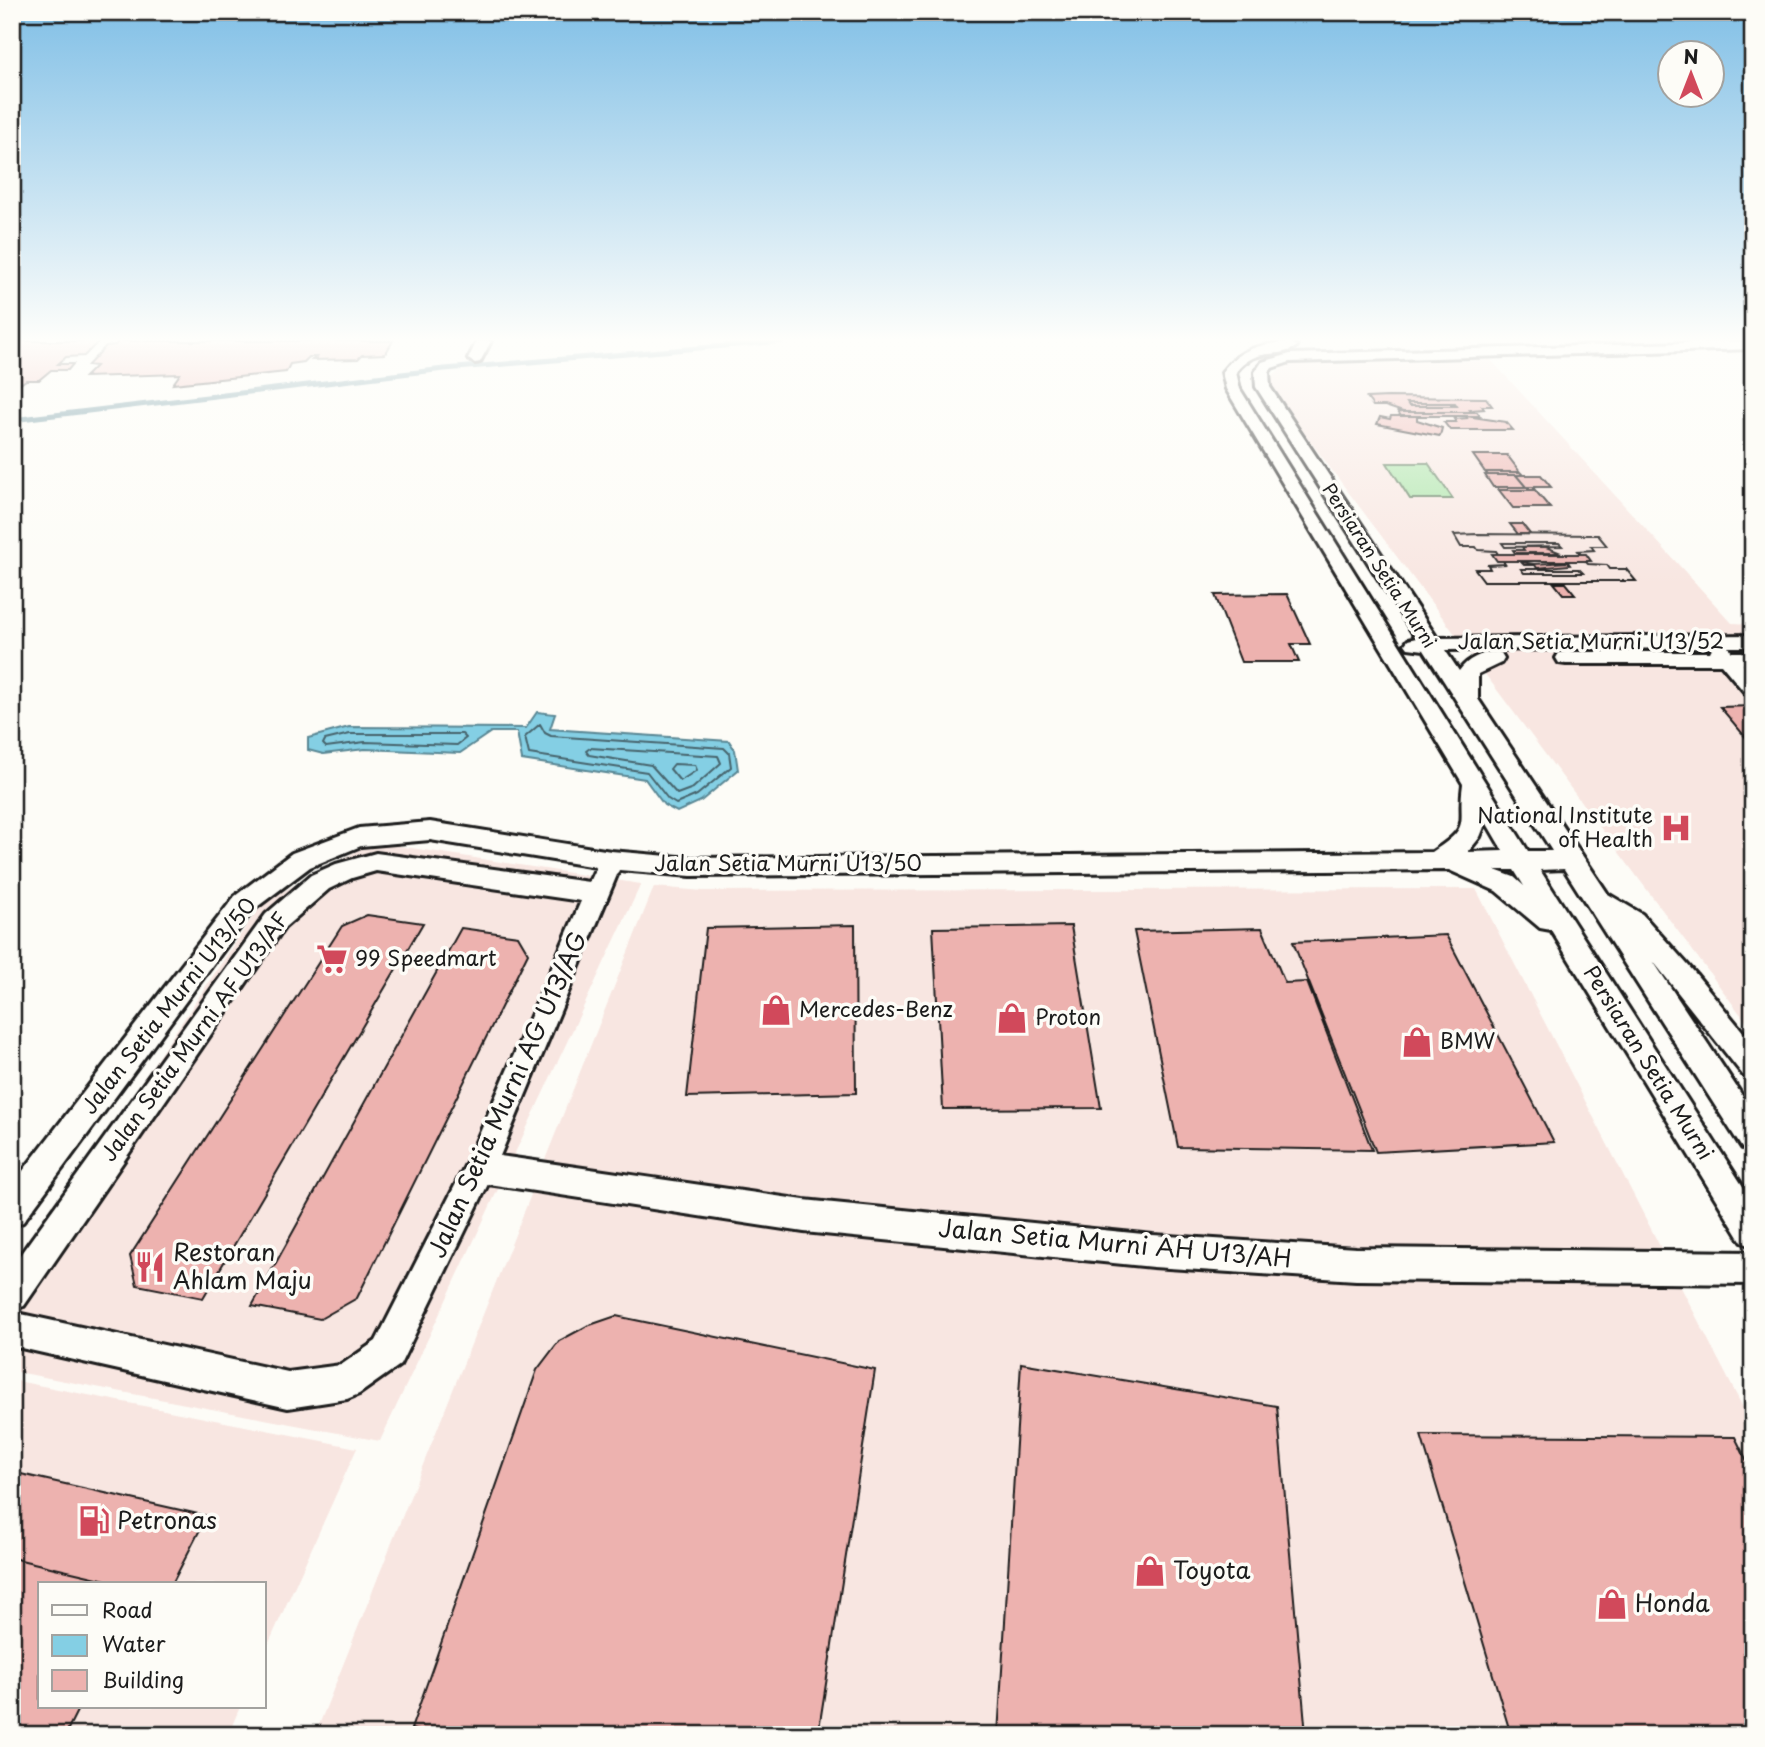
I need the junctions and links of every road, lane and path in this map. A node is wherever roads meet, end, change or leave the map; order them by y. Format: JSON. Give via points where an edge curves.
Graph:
{"nodes":[{"id":1,"x":1254,"y":423,"type":"edge"},
{"id":2,"x":1286,"y":423,"type":"edge"},
{"id":3,"x":1408,"y":612,"type":"junction"},
{"id":4,"x":1710,"y":640,"type":"junction"},
{"id":5,"x":1753,"y":641,"type":"edge"},
{"id":6,"x":1491,"y":650,"type":"junction"},
{"id":7,"x":1434,"y":652,"type":"junction"},
{"id":8,"x":1395,"y":653,"type":"junction"},
{"id":9,"x":1726,"y":659,"type":"junction"},
{"id":10,"x":1753,"y":659,"type":"edge"},
{"id":11,"x":1753,"y":689,"type":"edge"},
{"id":12,"x":1468,"y":705,"type":"junction"},
{"id":13,"x":1471,"y":775,"type":"junction"},
{"id":14,"x":611,"y":860,"type":"junction"},
{"id":15,"x":1437,"y":860,"type":"junction"},
{"id":16,"x":1521,"y":860,"type":"junction"},
{"id":17,"x":1571,"y":860,"type":"junction"},
{"id":18,"x":597,"y":893,"type":"junction"},
{"id":19,"x":1597,"y":899,"type":"junction"},
{"id":20,"x":1584,"y":960,"type":"junction"},
{"id":21,"x":1753,"y":1066,"type":"edge"},
{"id":22,"x":1753,"y":1138,"type":"edge"},
{"id":23,"x":480,"y":1168,"type":"junction"},
{"id":24,"x":12,"y":1211,"type":"edge"},
{"id":25,"x":1753,"y":1231,"type":"edge"},
{"id":26,"x":1753,"y":1268,"type":"edge"},
{"id":27,"x":12,"y":1294,"type":"edge"},
{"id":28,"x":12,"y":1328,"type":"edge"}],
"edges":[{"from":1,"to":8,"type":"street","name":"Persiaran Setia Murni"},
{"from":2,"to":3,"type":"street","name":"Persiaran Setia Murni"},
{"from":3,"to":6,"type":"street"},
{"from":3,"to":7,"type":"street","name":"Persiaran Setia Murni"},
{"from":4,"to":5,"type":"street","name":"Jalan Setia Murni U13/52"},
{"from":4,"to":6,"type":"street","name":"Jalan Setia Murni U13/52"},
{"from":4,"to":9,"type":"street"},
{"from":6,"to":7,"type":"street","name":"Jalan Setia Murni U13/52"},
{"from":6,"to":9,"type":"street","name":"Jalan Setia Murni U13/52"},
{"from":6,"to":12,"type":"street","via":[[1468,669]]},
{"from":7,"to":8,"type":"street","name":"Jalan Setia Murni U13/52"},
{"from":7,"to":12,"type":"street","name":"Persiaran Setia Murni"},
{"from":8,"to":13,"type":"street","name":"Persiaran Setia Murni"},
{"from":9,"to":10,"type":"street","name":"Jalan Setia Murni U13/52"},
{"from":9,"to":11,"type":"street"},
{"from":12,"to":17,"type":"street","name":"Persiaran Setia Murni"},
{"from":13,"to":15,"type":"street","via":[[1477,818],[1473,834]]},
{"from":13,"to":16,"type":"street","name":"Persiaran Setia Murni"},
{"from":14,"to":15,"type":"street","name":"Jalan Setia Murni U13/50","via":[[691,867]]},
{"from":14,"to":18,"type":"street","name":"Jalan Setia Murni AG U13/AG"},
{"from":14,"to":24,"type":"street","name":"Jalan Setia Murni U13/50","via":[[430,831],[359,837],[301,860],[243,903]]},
{"from":15,"to":16,"type":"street","name":"Jalan Setia Murni U13/50"},
{"from":15,"to":20,"type":"street","via":[[1505,884],[1546,917]]},
{"from":16,"to":17,"type":"street","name":"Jalan Setia Murni U13/50"},
{"from":16,"to":20,"type":"street","name":"Persiaran Setia Murni"},
{"from":17,"to":19,"type":"street","name":"Persiaran Setia Murni"},
{"from":18,"to":23,"type":"street","name":"Jalan Setia Murni AG U13/AG"},
{"from":18,"to":27,"type":"street","name":"Jalan Setia Murni AF U13/AF","via":[[376,862],[341,869],[303,891],[275,921]]},
{"from":19,"to":21,"type":"street","via":[[1633,921]]},
{"from":19,"to":22,"type":"street","name":"Persiaran Setia Murni"},
{"from":20,"to":25,"type":"street","name":"Persiaran Setia Murni"},
{"from":23,"to":26,"type":"street","name":"Jalan Setia Murni AH U13/AH","via":[[804,1216],[1153,1251],[1356,1264]]},
{"from":23,"to":28,"type":"street","name":"Jalan Setia Murni AG U13/AG","via":[[387,1353],[347,1382],[288,1390]]}]}
